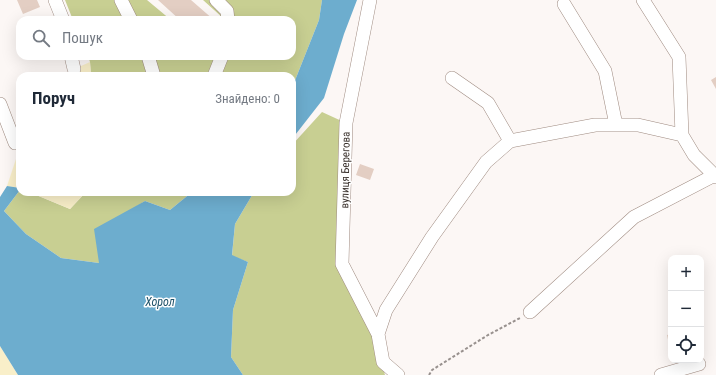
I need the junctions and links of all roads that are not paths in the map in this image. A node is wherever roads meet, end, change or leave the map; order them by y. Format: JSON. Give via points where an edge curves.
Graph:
{"nodes":[{"id":1,"x":55,"y":0,"type":"edge"},
{"id":2,"x":121,"y":0,"type":"edge"},
{"id":3,"x":216,"y":0,"type":"edge"},
{"id":4,"x":370,"y":0,"type":"edge"},
{"id":5,"x":643,"y":0,"type":"edge"},
{"id":6,"x":564,"y":4,"type":"dead end"},
{"id":7,"x":228,"y":10,"type":"edge"},
{"id":8,"x":61,"y":16,"type":"edge"},
{"id":9,"x":129,"y":16,"type":"edge"},
{"id":10,"x":149,"y":60,"type":"edge"},
{"id":11,"x":220,"y":60,"type":"edge"},
{"id":12,"x":153,"y":72,"type":"edge"},
{"id":13,"x":216,"y":72,"type":"edge"},
{"id":14,"x":452,"y":78,"type":"dead end"},
{"id":15,"x":0,"y":104,"type":"edge"},
{"id":16,"x":616,"y":125,"type":"junction"},
{"id":17,"x":682,"y":135,"type":"junction"},
{"id":18,"x":510,"y":141,"type":"junction"},
{"id":19,"x":15,"y":143,"type":"dead end"},
{"id":20,"x":715,"y":176,"type":"edge"},
{"id":21,"x":530,"y":312,"type":"road end"},
{"id":22,"x":378,"y":334,"type":"junction"},
{"id":23,"x":699,"y":364,"type":"dead end"},
{"id":24,"x":398,"y":375,"type":"edge"},
{"id":25,"x":661,"y":375,"type":"edge"}],
"edges":[{"from":1,"to":8,"type":"street"},
{"from":2,"to":9,"type":"street"},
{"from":3,"to":7,"type":"street"},
{"from":4,"to":22,"type":"street","name":"вулиця Берегова","via":[[346,123],[342,264]]},
{"from":5,"to":17,"type":"street","via":[[679,57]]},
{"from":6,"to":16,"type":"street","via":[[605,71]]},
{"from":10,"to":12,"type":"street"},
{"from":11,"to":13,"type":"street"},
{"from":14,"to":18,"type":"street","via":[[488,103]]},
{"from":15,"to":19,"type":"street"},
{"from":16,"to":17,"type":"street","via":[[638,125]]},
{"from":16,"to":18,"type":"street","via":[[595,125]]},
{"from":17,"to":20,"type":"street","via":[[694,155]]},
{"from":18,"to":22,"type":"street","via":[[486,162],[432,237],[386,310]]},
{"from":20,"to":21,"type":"street","via":[[634,217]]},
{"from":22,"to":24,"type":"street","via":[[383,362]]},
{"from":23,"to":25,"type":"street"}]}
